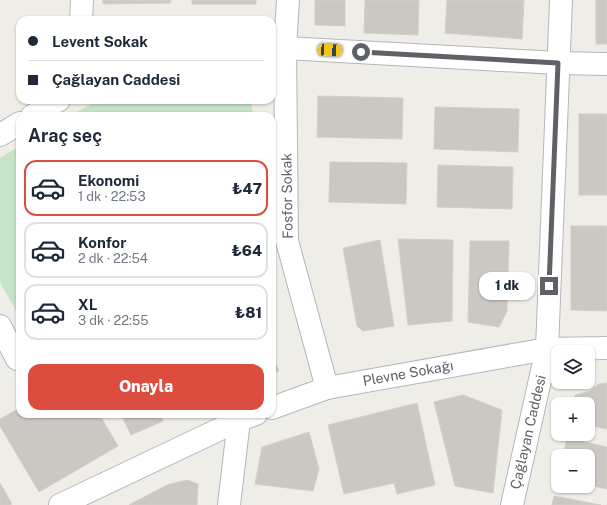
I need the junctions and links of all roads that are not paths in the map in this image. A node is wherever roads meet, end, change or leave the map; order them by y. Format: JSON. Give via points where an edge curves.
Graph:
{"nodes":[{"id":1,"x":82,"y":0,"type":"edge"},
{"id":2,"x":288,"y":0,"type":"edge"},
{"id":3,"x":561,"y":0,"type":"edge"},
{"id":4,"x":81,"y":16,"type":"edge"},
{"id":5,"x":278,"y":49,"type":"edge"},
{"id":6,"x":558,"y":63,"type":"junction"},
{"id":7,"x":607,"y":64,"type":"edge"},
{"id":8,"x":52,"y":104,"type":"edge"},
{"id":9,"x":39,"y":112,"type":"edge"},
{"id":10,"x":16,"y":125,"type":"edge"},
{"id":11,"x":0,"y":134,"type":"edge"},
{"id":12,"x":279,"y":244,"type":"edge"},
{"id":13,"x":0,"y":326,"type":"edge"},
{"id":14,"x":607,"y":348,"type":"edge"},
{"id":15,"x":547,"y":349,"type":"junction"},
{"id":16,"x":16,"y":358,"type":"edge"},
{"id":17,"x":327,"y":388,"type":"junction"},
{"id":18,"x":276,"y":407,"type":"edge"},
{"id":19,"x":246,"y":418,"type":"edge"},
{"id":20,"x":248,"y":418,"type":"edge"},
{"id":21,"x":60,"y":505,"type":"edge"},
{"id":22,"x":229,"y":505,"type":"edge"},
{"id":23,"x":512,"y":505,"type":"edge"}],
"edges":[{"from":1,"to":4,"type":"street"},
{"from":2,"to":5,"type":"street","name":"Fosfor Sokak"},
{"from":3,"to":6,"type":"street","name":"Çağlayan Caddesi"},
{"from":5,"to":6,"type":"street"},
{"from":5,"to":12,"type":"street","name":"Fosfor Sokak"},
{"from":6,"to":7,"type":"street"},
{"from":6,"to":15,"type":"street","name":"Çağlayan Caddesi"},
{"from":8,"to":9,"type":"street"},
{"from":10,"to":11,"type":"street"},
{"from":12,"to":17,"type":"street","name":"Fosfor Sokak"},
{"from":13,"to":16,"type":"street"},
{"from":14,"to":15,"type":"street","name":"Plevne Sokağı"},
{"from":15,"to":17,"type":"street","name":"Plevne Sokağı"},
{"from":15,"to":23,"type":"street","name":"Çağlayan Caddesi"},
{"from":17,"to":18,"type":"street","name":"Plevne Sokağı"},
{"from":19,"to":21,"type":"street"},
{"from":20,"to":22,"type":"street"}]}
